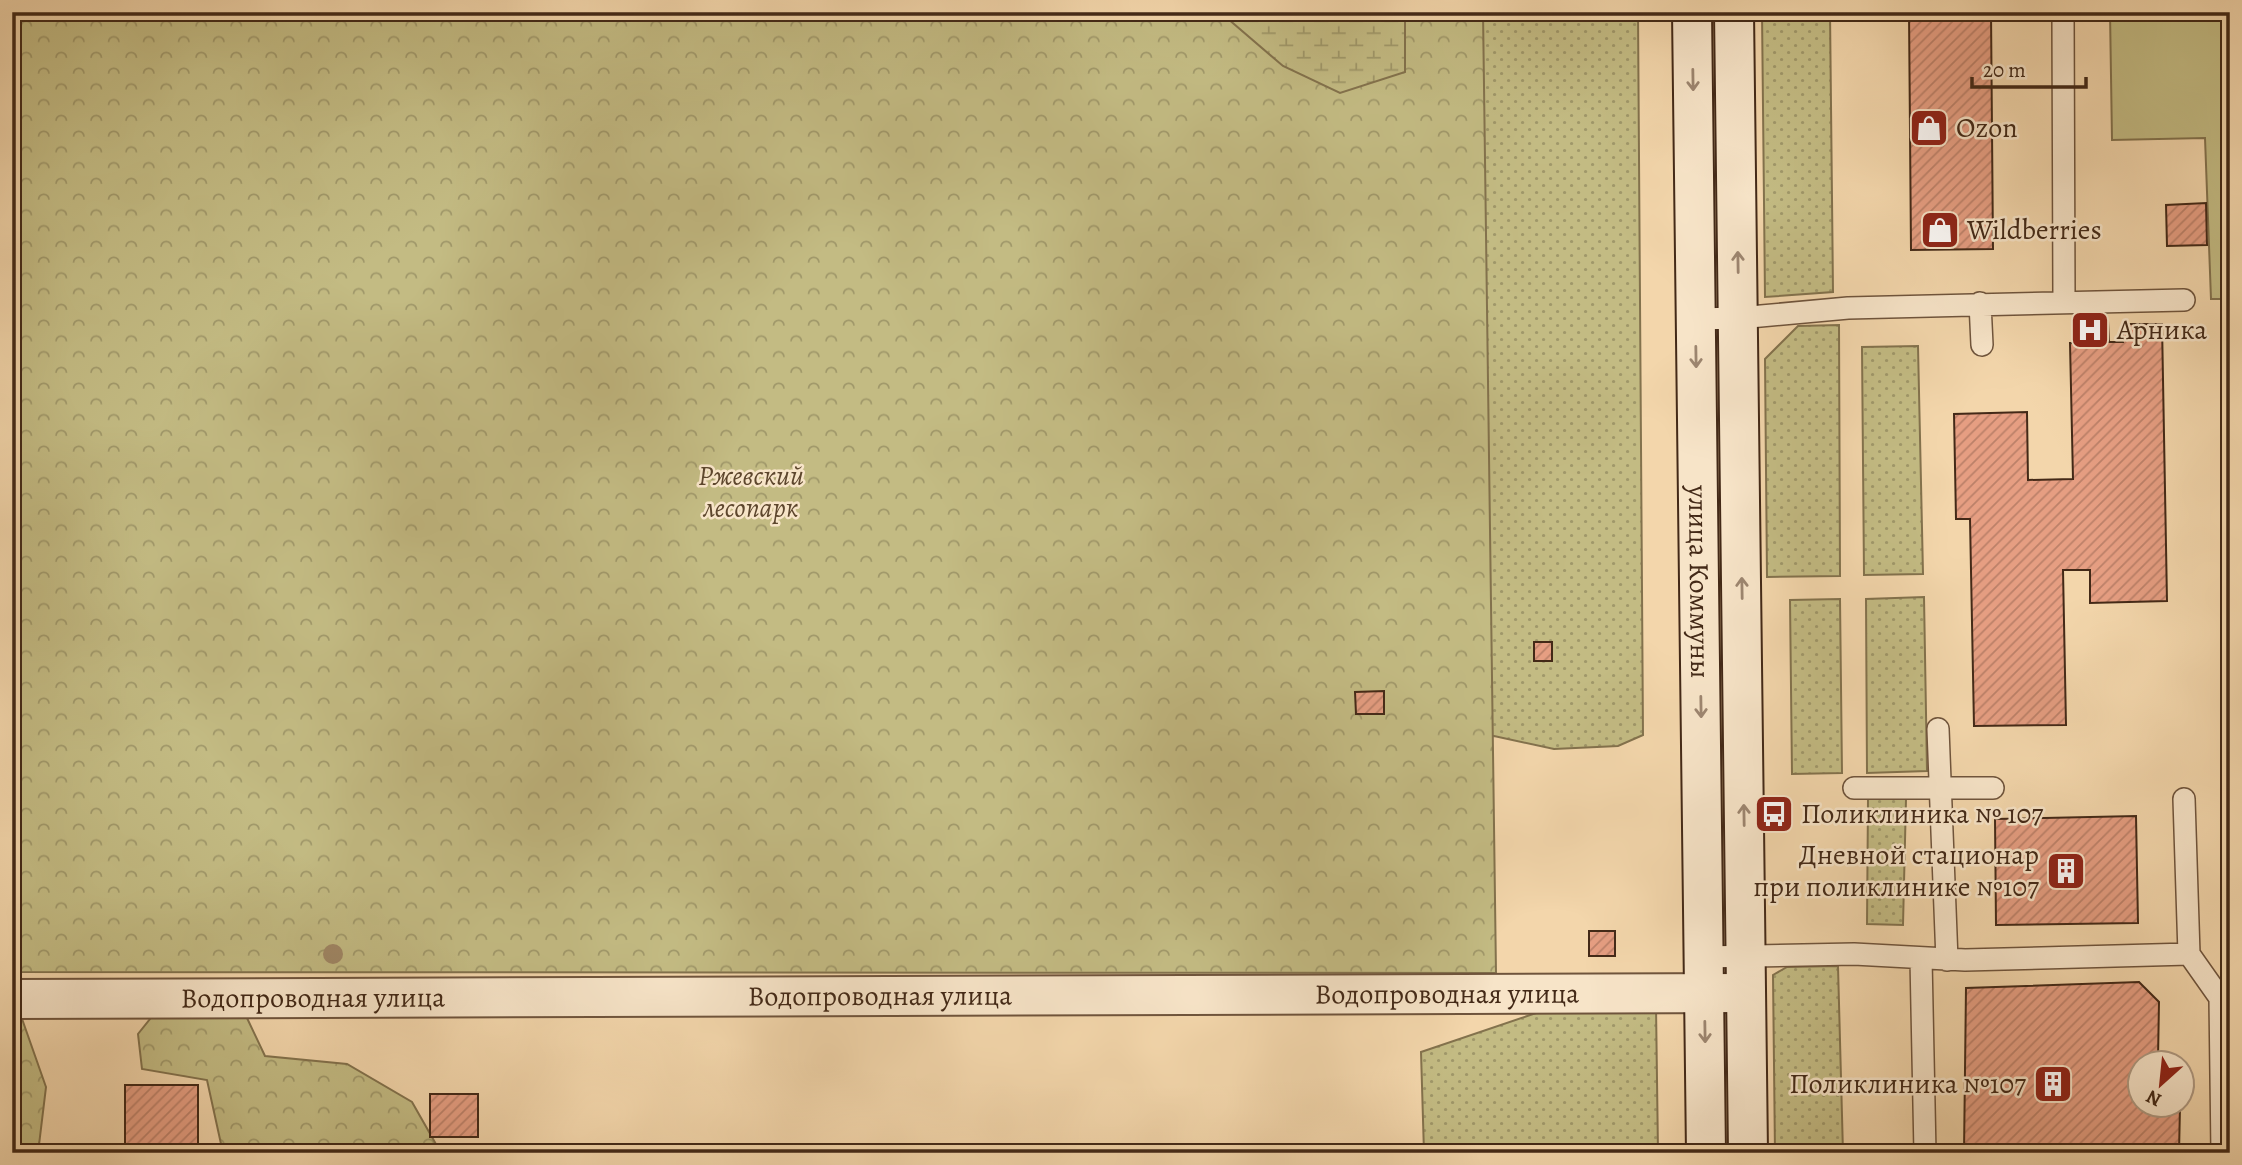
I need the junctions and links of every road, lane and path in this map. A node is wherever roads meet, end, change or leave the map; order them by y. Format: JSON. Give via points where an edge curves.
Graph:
{"nodes":[{"id":1,"x":1692,"y":12,"type":"edge"},
{"id":2,"x":1734,"y":12,"type":"edge"},
{"id":3,"x":2063,"y":12,"type":"edge"},
{"id":4,"x":2184,"y":300,"type":"dead end"},
{"id":5,"x":2064,"y":302,"type":"junction"},
{"id":6,"x":1980,"y":303,"type":"junction"},
{"id":7,"x":1739,"y":318,"type":"junction"},
{"id":8,"x":1696,"y":319,"type":"junction"},
{"id":9,"x":1982,"y":345,"type":"dead end"},
{"id":10,"x":1938,"y":729,"type":"dead end"},
{"id":11,"x":1854,"y":788,"type":"dead end"},
{"id":12,"x":1941,"y":788,"type":"junction"},
{"id":13,"x":1993,"y":788,"type":"dead end"},
{"id":14,"x":2184,"y":799,"type":"dead end"},
{"id":15,"x":2189,"y":954,"type":"junction"},
{"id":16,"x":1921,"y":959,"type":"junction"},
{"id":17,"x":1947,"y":960,"type":"junction"},
{"id":18,"x":1704,"y":975,"type":"junction"},
{"id":19,"x":1746,"y":975,"type":"junction"},
{"id":20,"x":12,"y":999,"type":"edge"},
{"id":21,"x":1706,"y":1153,"type":"edge"},
{"id":22,"x":1748,"y":1153,"type":"edge"},
{"id":23,"x":1925,"y":1153,"type":"edge"},
{"id":24,"x":2222,"y":1153,"type":"edge"}],
"edges":[{"from":1,"to":8,"type":"main road","name":"улица Коммуны","one_way":true},
{"from":7,"to":2,"type":"main road","name":"улица Коммуны","one_way":true},
{"from":3,"to":5,"type":"lane"},
{"from":4,"to":5,"type":"lane"},
{"from":5,"to":6,"type":"lane"},
{"from":6,"to":7,"type":"lane"},
{"from":6,"to":9,"type":"lane"},
{"from":7,"to":8,"type":"lane"},
{"from":19,"to":7,"type":"main road","name":"улица Коммуны","one_way":true},
{"from":8,"to":18,"type":"main road","name":"улица Коммуны","one_way":true},
{"from":10,"to":12,"type":"lane"},
{"from":11,"to":12,"type":"lane"},
{"from":12,"to":13,"type":"lane"},
{"from":12,"to":17,"type":"lane"},
{"from":14,"to":15,"type":"lane"},
{"from":15,"to":17,"type":"lane"},
{"from":15,"to":24,"type":"lane","via":[[2220,998]]},
{"from":16,"to":17,"type":"lane"},
{"from":16,"to":19,"type":"lane","via":[[1854,954]]},
{"from":16,"to":23,"type":"lane"},
{"from":18,"to":19,"type":"main road","name":"Водопроводная улица"},
{"from":18,"to":20,"type":"main road","name":"Водопроводная улица"},
{"from":18,"to":21,"type":"main road","name":"улица Коммуны","one_way":true},
{"from":19,"to":22,"type":"main road","name":"улица Коммуны"}]}
